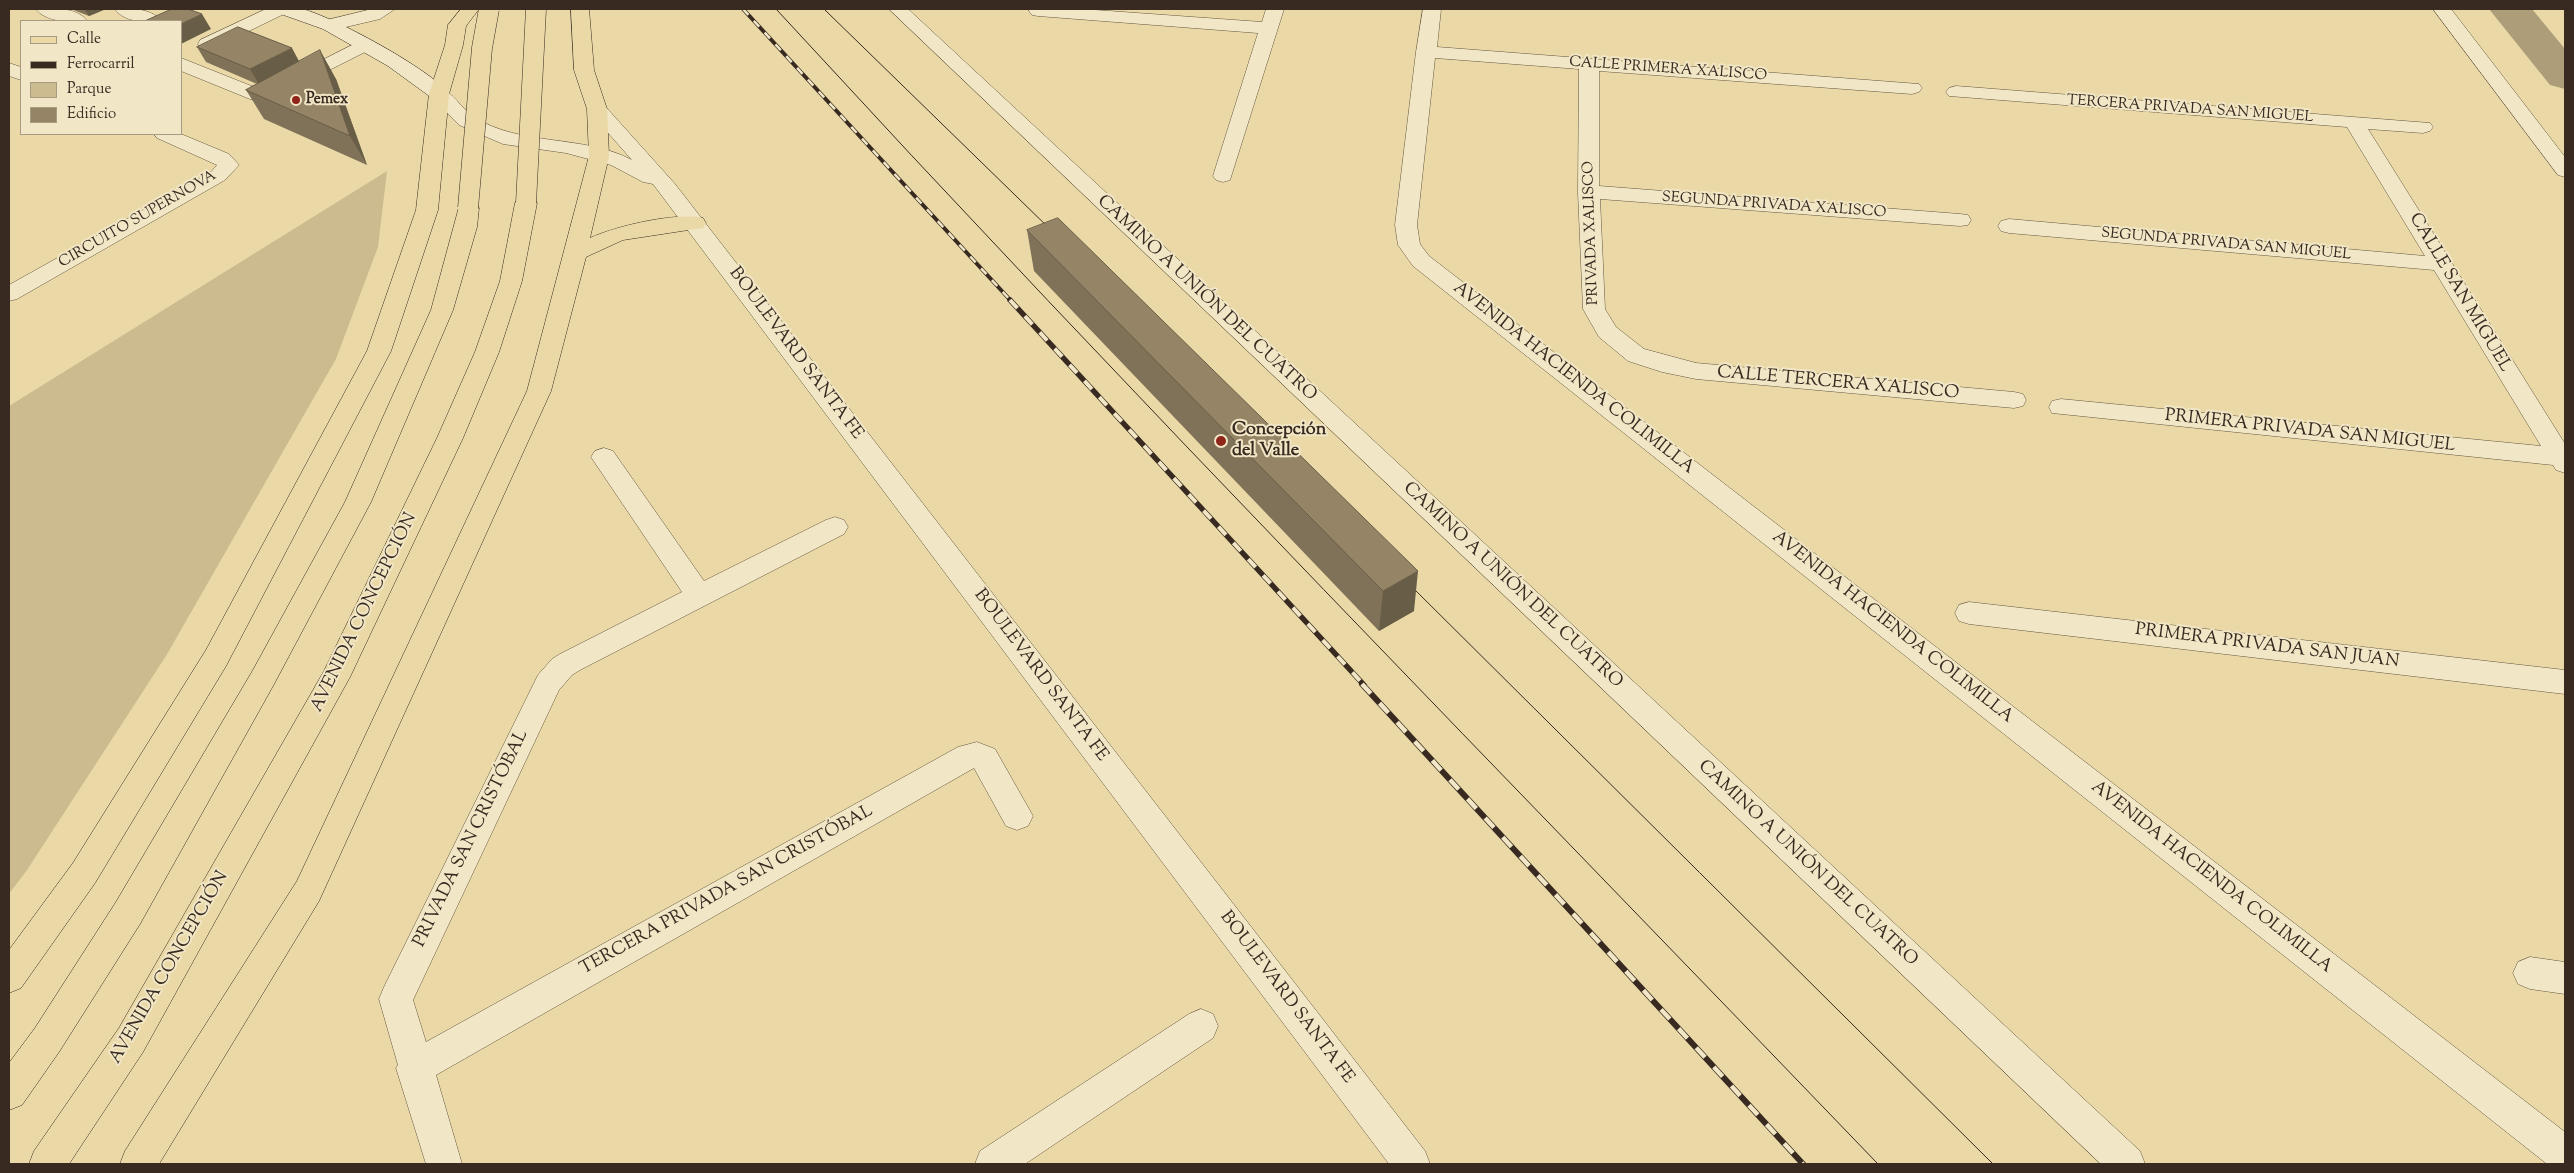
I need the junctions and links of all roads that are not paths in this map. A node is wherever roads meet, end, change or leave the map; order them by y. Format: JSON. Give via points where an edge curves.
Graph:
{"nodes":[{"id":1,"x":45,"y":9,"type":"edge"},
{"id":2,"x":280,"y":9,"type":"edge"},
{"id":3,"x":284,"y":9,"type":"edge"},
{"id":4,"x":386,"y":9,"type":"edge"},
{"id":5,"x":470,"y":9,"type":"edge"},
{"id":6,"x":489,"y":9,"type":"edge"},
{"id":7,"x":536,"y":9,"type":"edge"},
{"id":8,"x":580,"y":9,"type":"edge"},
{"id":9,"x":898,"y":9,"type":"edge"},
{"id":10,"x":1275,"y":9,"type":"edge"},
{"id":11,"x":1432,"y":9,"type":"edge"},
{"id":12,"x":2442,"y":9,"type":"edge"},
{"id":13,"x":132,"y":10,"type":"edge"},
{"id":14,"x":1038,"y":11,"type":"dead end"},
{"id":15,"x":75,"y":20,"type":"edge"},
{"id":16,"x":116,"y":20,"type":"edge"},
{"id":17,"x":150,"y":20,"type":"edge"},
{"id":18,"x":329,"y":25,"type":"junction"},
{"id":19,"x":1269,"y":28,"type":"junction"},
{"id":20,"x":200,"y":42,"type":"junction"},
{"id":21,"x":364,"y":45,"type":"junction"},
{"id":22,"x":226,"y":52,"type":"edge"},
{"id":23,"x":1425,"y":52,"type":"junction"},
{"id":24,"x":182,"y":56,"type":"edge"},
{"id":25,"x":182,"y":64,"type":"edge"},
{"id":26,"x":1589,"y":65,"type":"junction"},
{"id":27,"x":1912,"y":88,"type":"dead end"},
{"id":28,"x":1956,"y":92,"type":"dead end"},
{"id":29,"x":438,"y":94,"type":"junction"},
{"id":30,"x":597,"y":109,"type":"junction"},
{"id":31,"x":2354,"y":122,"type":"junction"},
{"id":32,"x":2423,"y":127,"type":"dead end"},
{"id":33,"x":166,"y":135,"type":"edge"},
{"id":34,"x":599,"y":156,"type":"junction"},
{"id":35,"x":2565,"y":171,"type":"edge"},
{"id":36,"x":1223,"y":176,"type":"dead end"},
{"id":37,"x":668,"y":188,"type":"junction"},
{"id":38,"x":1589,"y":192,"type":"junction"},
{"id":39,"x":1960,"y":220,"type":"dead end"},
{"id":40,"x":695,"y":223,"type":"junction"},
{"id":41,"x":2009,"y":226,"type":"dead end"},
{"id":42,"x":576,"y":253,"type":"junction"},
{"id":43,"x":2442,"y":264,"type":"junction"},
{"id":44,"x":9,"y":294,"type":"edge"},
{"id":45,"x":1662,"y":364,"type":"joint"},
{"id":46,"x":2014,"y":400,"type":"dead end"},
{"id":47,"x":2061,"y":407,"type":"dead end"},
{"id":48,"x":604,"y":457,"type":"dead end"},
{"id":49,"x":2562,"y":460,"type":"edge"},
{"id":50,"x":835,"y":527,"type":"dead end"},
{"id":51,"x":699,"y":595,"type":"junction"},
{"id":52,"x":1969,"y":613,"type":"dead end"},
{"id":53,"x":2565,"y":682,"type":"edge"},
{"id":54,"x":1017,"y":816,"type":"dead end"},
{"id":55,"x":2530,"y":973,"type":"dead end"},
{"id":56,"x":9,"y":977,"type":"edge"},
{"id":57,"x":2565,"y":978,"type":"edge"},
{"id":58,"x":1201,"y":1026,"type":"dead end"},
{"id":59,"x":414,"y":1068,"type":"junction"},
{"id":60,"x":9,"y":1092,"type":"edge"},
{"id":61,"x":2565,"y":1155,"type":"edge"},
{"id":62,"x":47,"y":1164,"type":"edge"},
{"id":63,"x":138,"y":1164,"type":"edge"},
{"id":64,"x":444,"y":1164,"type":"edge"},
{"id":65,"x":993,"y":1164,"type":"edge"},
{"id":66,"x":1412,"y":1164,"type":"edge"},
{"id":67,"x":2127,"y":1164,"type":"edge"}],
"edges":[{"from":1,"to":15,"type":"street"},
{"from":2,"to":20,"type":"street"},
{"from":3,"to":18,"type":"street","name":"BOULEVARD SANTA FE"},
{"from":4,"to":18,"type":"street","via":[[374,15]]},
{"from":5,"to":29,"type":"main road","via":[[457,25]]},
{"from":6,"to":60,"type":"main road","bridge":true,"via":[[482,48],[466,227],[442,310],[358,502],[258,686],[128,913],[47,1040]]},
{"from":7,"to":62,"type":"main road","name":"AVENIDA CONCEPCIÓN","bridge":true,"via":[[526,203],[511,281],[450,438],[336,677],[131,1040]]},
{"from":8,"to":30,"type":"main road","via":[[584,70]]},
{"from":9,"to":67,"type":"street","name":"CAMINO A UNIÓN DEL CUATRO"},
{"from":10,"to":19,"type":"street"},
{"from":11,"to":23,"type":"street","name":"AVENIDA HACIENDA COLIMILLA"},
{"from":12,"to":35,"type":"street"},
{"from":13,"to":16,"type":"street"},
{"from":13,"to":17,"type":"street"},
{"from":14,"to":19,"type":"street"},
{"from":18,"to":21,"type":"street","name":"BOULEVARD SANTA FE"},
{"from":19,"to":36,"type":"street"},
{"from":20,"to":22,"type":"street"},
{"from":20,"to":24,"type":"street"},
{"from":21,"to":25,"type":"street","via":[[285,78],[272,93],[257,95]]},
{"from":21,"to":29,"type":"street","name":"BOULEVARD SANTA FE","via":[[395,62]]},
{"from":23,"to":26,"type":"street","name":"CALLE PRIMERA XALISCO"},
{"from":23,"to":61,"type":"street","name":"AVENIDA HACIENDA COLIMILLA","via":[[1406,225],[1409,245],[1421,261]]},
{"from":26,"to":27,"type":"street","name":"CALLE PRIMERA XALISCO"},
{"from":26,"to":38,"type":"street","name":"PRIVADA XALISCO"},
{"from":28,"to":31,"type":"street","name":"TERCERA PRIVADA SAN MIGUEL"},
{"from":29,"to":34,"type":"street","name":"BOULEVARD SANTA FE","via":[[466,121],[510,140],[567,147]]},
{"from":29,"to":56,"type":"main road","via":[[426,210],[379,351],[216,658],[84,873]]},
{"from":30,"to":34,"type":"main road"},
{"from":30,"to":37,"type":"street","name":"BOULEVARD SANTA FE"},
{"from":31,"to":32,"type":"street","name":"TERCERA PRIVADA SAN MIGUEL"},
{"from":31,"to":43,"type":"street","name":"CALLE SAN MIGUEL"},
{"from":33,"to":44,"type":"street","name":"CIRCUITO SUPERNOVA","via":[[222,158],[229,165],[218,176]]},
{"from":34,"to":37,"type":"street","name":"BOULEVARD SANTA FE","via":[[618,160]]},
{"from":34,"to":42,"type":"main road"},
{"from":37,"to":40,"type":"street","name":"BOULEVARD SANTA FE"},
{"from":38,"to":39,"type":"street","name":"SEGUNDA PRIVADA XALISCO"},
{"from":38,"to":45,"type":"street","name":"PRIVADA XALISCO","via":[[1594,310],[1607,332],[1621,344],[1636,355]]},
{"from":40,"to":42,"type":"main road","via":[[617,234]]},
{"from":40,"to":66,"type":"street","name":"BOULEVARD SANTA FE"},
{"from":41,"to":43,"type":"street","name":"SEGUNDA PRIVADA SAN MIGUEL"},
{"from":42,"to":63,"type":"main road","via":[[539,391],[308,891]]},
{"from":43,"to":49,"type":"street","name":"CALLE SAN MIGUEL"},
{"from":45,"to":46,"type":"street","name":"CALLE TERCERA XALISCO","via":[[1696,371]]},
{"from":47,"to":49,"type":"street","name":"PRIMERA PRIVADA SAN MIGUEL"},
{"from":48,"to":51,"type":"street"},
{"from":50,"to":51,"type":"street","name":"PRIVADA SAN CRISTÓBAL"},
{"from":51,"to":59,"type":"street","name":"PRIVADA SAN CRISTÓBAL","via":[[562,667],[548,683],[396,999]]},
{"from":52,"to":53,"type":"street","name":"PRIMERA PRIVADA SAN JUAN"},
{"from":54,"to":59,"type":"street","name":"TERCERA PRIVADA SAN CRISTÓBAL","via":[[984,758],[969,756]]},
{"from":55,"to":57,"type":"street"},
{"from":58,"to":65,"type":"street"},
{"from":59,"to":64,"type":"street","name":"PRIVADA SAN CRISTÓBAL"}]}
